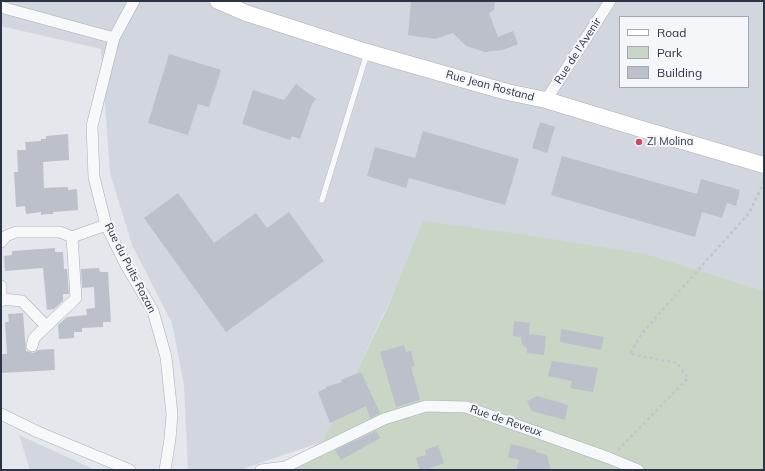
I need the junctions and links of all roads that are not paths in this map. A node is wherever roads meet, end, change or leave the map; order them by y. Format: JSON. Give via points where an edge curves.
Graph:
{"nodes":[{"id":1,"x":134,"y":1,"type":"edge"},
{"id":2,"x":218,"y":1,"type":"edge"},
{"id":3,"x":610,"y":1,"type":"edge"},
{"id":4,"x":1,"y":7,"type":"edge"},
{"id":5,"x":114,"y":38,"type":"junction"},
{"id":6,"x":367,"y":52,"type":"junction"},
{"id":7,"x":546,"y":100,"type":"junction"},
{"id":8,"x":764,"y":165,"type":"edge"},
{"id":9,"x":322,"y":200,"type":"dead end"},
{"id":10,"x":106,"y":225,"type":"junction"},
{"id":11,"x":72,"y":237,"type":"junction"},
{"id":12,"x":1,"y":242,"type":"edge"},
{"id":13,"x":1,"y":286,"type":"edge"},
{"id":14,"x":1,"y":300,"type":"edge"},
{"id":15,"x":46,"y":326,"type":"junction"},
{"id":16,"x":32,"y":346,"type":"dead end"},
{"id":17,"x":1,"y":414,"type":"edge"},
{"id":18,"x":130,"y":470,"type":"edge"},
{"id":19,"x":165,"y":470,"type":"edge"},
{"id":20,"x":261,"y":470,"type":"edge"},
{"id":21,"x":638,"y":470,"type":"edge"}],
"edges":[{"from":1,"to":5,"type":"street","name":"Rue du Puits Rozan"},
{"from":2,"to":6,"type":"main road","name":"Rue Jean Rostand","via":[[246,13]]},
{"from":3,"to":7,"type":"street","name":"Rue de l'Avenir"},
{"from":4,"to":5,"type":"street"},
{"from":5,"to":10,"type":"street","name":"Rue du Puits Rozan","via":[[92,126],[94,177]]},
{"from":6,"to":7,"type":"main road","name":"Rue Jean Rostand","via":[[507,92]]},
{"from":6,"to":9,"type":"lane"},
{"from":7,"to":8,"type":"main road","name":"Rue Jean Rostand"},
{"from":10,"to":11,"type":"street"},
{"from":10,"to":19,"type":"street","name":"Rue du Puits Rozan","via":[[153,311],[166,357],[172,414]]},
{"from":11,"to":12,"type":"street","via":[[60,232],[16,232],[6,236]]},
{"from":11,"to":15,"type":"street","via":[[76,298]]},
{"from":13,"to":14,"type":"street"},
{"from":14,"to":15,"type":"street","via":[[22,301]]},
{"from":15,"to":16,"type":"street","via":[[34,338]]},
{"from":17,"to":18,"type":"street"},
{"from":20,"to":21,"type":"street","name":"Rue de Reveux","via":[[285,467],[384,419],[426,406],[466,407]]}]}
